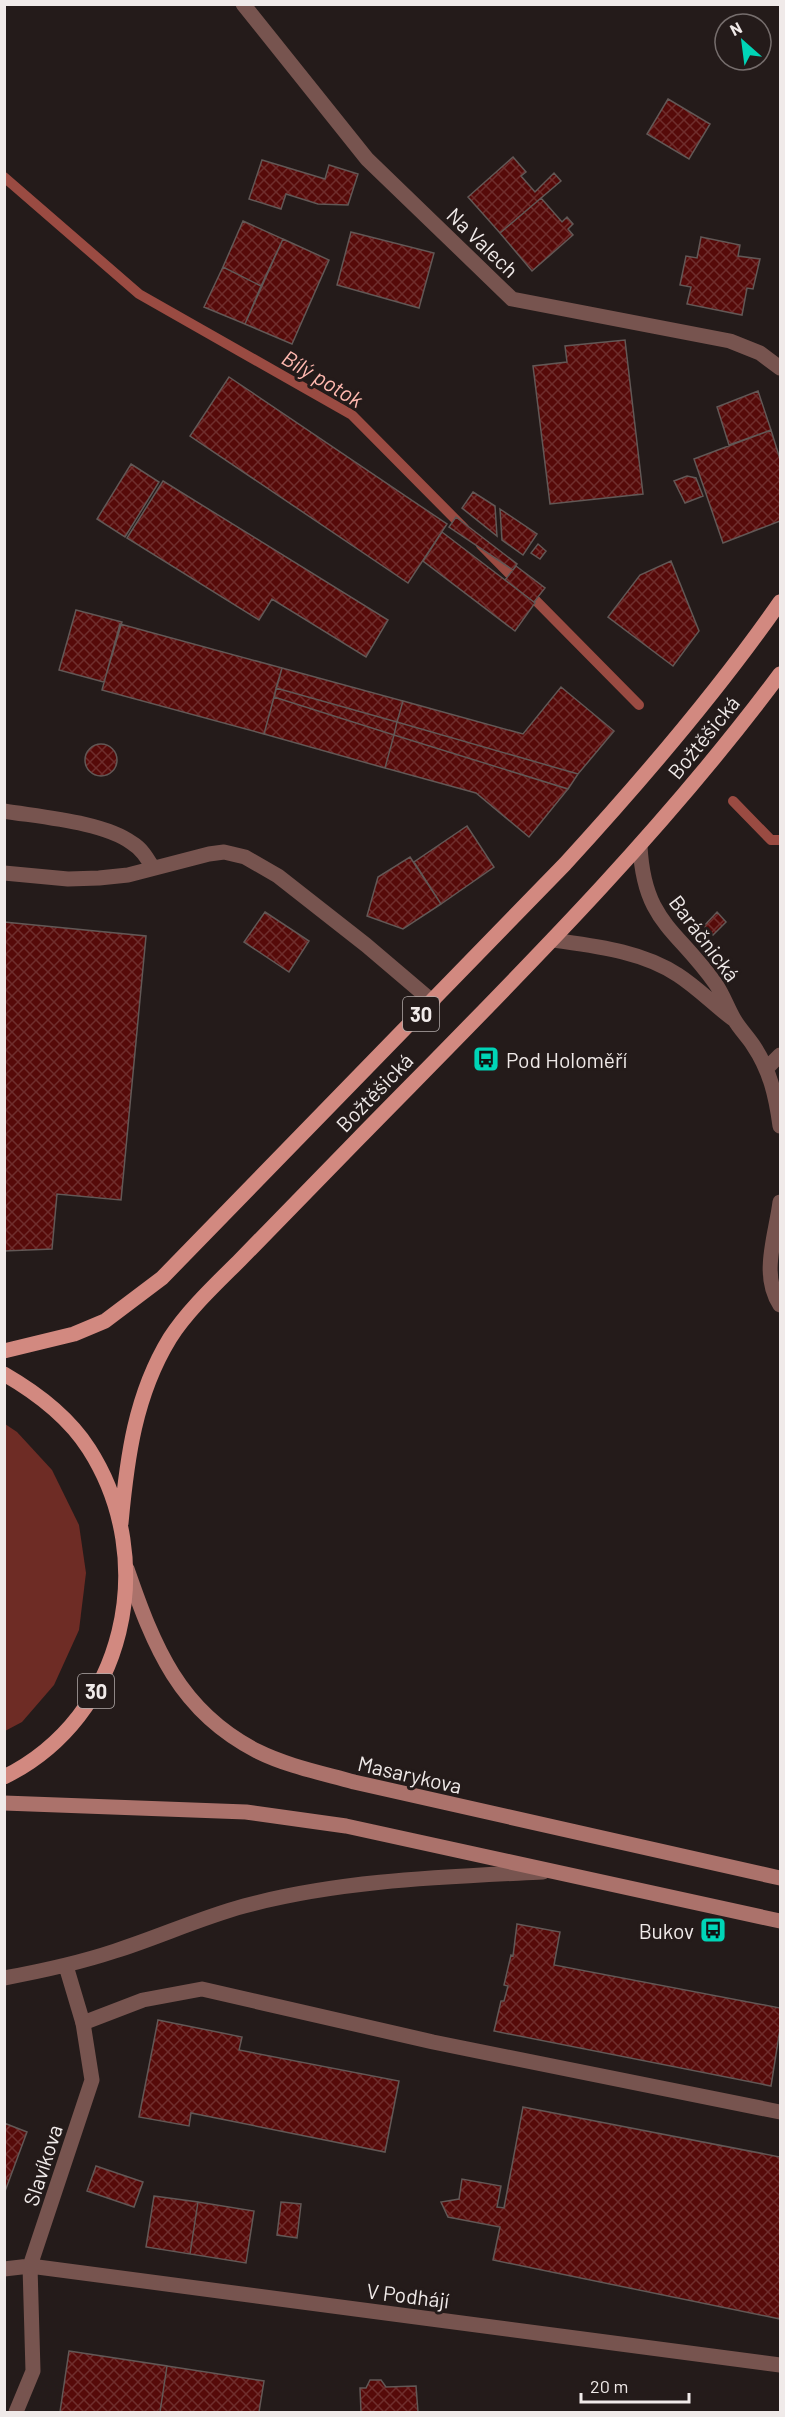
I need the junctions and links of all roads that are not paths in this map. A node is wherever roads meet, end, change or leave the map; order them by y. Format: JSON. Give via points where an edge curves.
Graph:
{"nodes":[{"id":1,"x":243,"y":4,"type":"edge"},
{"id":2,"x":780,"y":368,"type":"edge"},
{"id":3,"x":780,"y":602,"type":"edge"},
{"id":4,"x":780,"y":674,"type":"edge"},
{"id":5,"x":4,"y":811,"type":"edge"},
{"id":6,"x":640,"y":846,"type":"junction"},
{"id":7,"x":153,"y":868,"type":"junction"},
{"id":8,"x":4,"y":873,"type":"edge"},
{"id":9,"x":553,"y":940,"type":"junction"},
{"id":10,"x":433,"y":1002,"type":"junction"},
{"id":11,"x":733,"y":1019,"type":"junction"},
{"id":12,"x":780,"y":1054,"type":"edge"},
{"id":13,"x":767,"y":1068,"type":"junction"},
{"id":14,"x":780,"y":1126,"type":"edge"},
{"id":15,"x":780,"y":1202,"type":"edge"},
{"id":16,"x":780,"y":1305,"type":"edge"},
{"id":17,"x":4,"y":1351,"type":"edge"},
{"id":18,"x":4,"y":1374,"type":"edge"},
{"id":19,"x":121,"y":1522,"type":"junction"},
{"id":20,"x":127,"y":1569,"type":"junction"},
{"id":21,"x":4,"y":1777,"type":"edge"},
{"id":22,"x":4,"y":1803,"type":"edge"},
{"id":23,"x":553,"y":1871,"type":"junction"},
{"id":24,"x":780,"y":1878,"type":"edge"},
{"id":25,"x":780,"y":1921,"type":"edge"},
{"id":26,"x":66,"y":1966,"type":"junction"},
{"id":27,"x":4,"y":1978,"type":"edge"},
{"id":28,"x":83,"y":2024,"type":"junction"},
{"id":29,"x":780,"y":2112,"type":"edge"},
{"id":30,"x":30,"y":2266,"type":"junction"},
{"id":31,"x":4,"y":2269,"type":"edge"},
{"id":32,"x":780,"y":2365,"type":"edge"},
{"id":33,"x":16,"y":2412,"type":"edge"}],
"edges":[{"from":1,"to":2,"type":"street","name":"Na Valech","via":[[367,159],[512,298],[730,341],[760,353]]},
{"from":3,"to":10,"type":"main road","name":"Božtěšická","number":"30","via":[[615,809]]},
{"from":4,"to":6,"type":"main road","name":"Božtěšická","number":"30"},
{"from":5,"to":7,"type":"street","via":[[109,830],[132,842]]},
{"from":6,"to":9,"type":"main road","name":"Božtěšická","number":"30"},
{"from":6,"to":11,"type":"street","name":"Baráčnická","via":[[644,879],[658,915],[715,983]]},
{"from":7,"to":8,"type":"street","via":[[99,878]]},
{"from":7,"to":10,"type":"street","via":[[224,852],[259,863]]},
{"from":9,"to":11,"type":"street","name":"Baráčnická","via":[[629,954],[663,966]]},
{"from":9,"to":19,"type":"main road","name":"Božtěšická","number":"30","via":[[231,1269],[171,1337],[149,1380],[134,1424]]},
{"from":10,"to":17,"type":"main road","name":"Božtěšická","number":"30","via":[[162,1278],[105,1322]]},
{"from":11,"to":13,"type":"street","name":"Baráčnická"},
{"from":12,"to":13,"type":"street"},
{"from":13,"to":14,"type":"street","name":"Baráčnická"},
{"from":15,"to":16,"type":"street","via":[[770,1275]]},
{"from":18,"to":19,"type":"main road","number":"30","via":[[33,1391],[61,1415],[88,1448],[106,1480]]},
{"from":19,"to":20,"type":"main road","number":"30"},
{"from":20,"to":21,"type":"main road","number":"30","via":[[123,1619],[98,1687],[80,1715],[52,1745]]},
{"from":20,"to":24,"type":"street","name":"Masarykova","via":[[147,1626],[189,1699],[220,1729],[258,1751],[354,1782]]},
{"from":22,"to":23,"type":"street","via":[[246,1812],[346,1826]]},
{"from":23,"to":25,"type":"street"},
{"from":23,"to":26,"type":"street","via":[[450,1876],[296,1895],[188,1923]]},
{"from":26,"to":27,"type":"street"},
{"from":26,"to":28,"type":"street","name":"Slavíkova"},
{"from":28,"to":29,"type":"street","via":[[142,2000],[202,1989],[433,2042]]},
{"from":28,"to":30,"type":"street","name":"Slavíkova","via":[[92,2080]]},
{"from":30,"to":31,"type":"street","name":"V Podhájí"},
{"from":30,"to":32,"type":"street","name":"V Podhájí"},
{"from":30,"to":33,"type":"street","name":"Slavíkova","via":[[33,2371]]}]}
